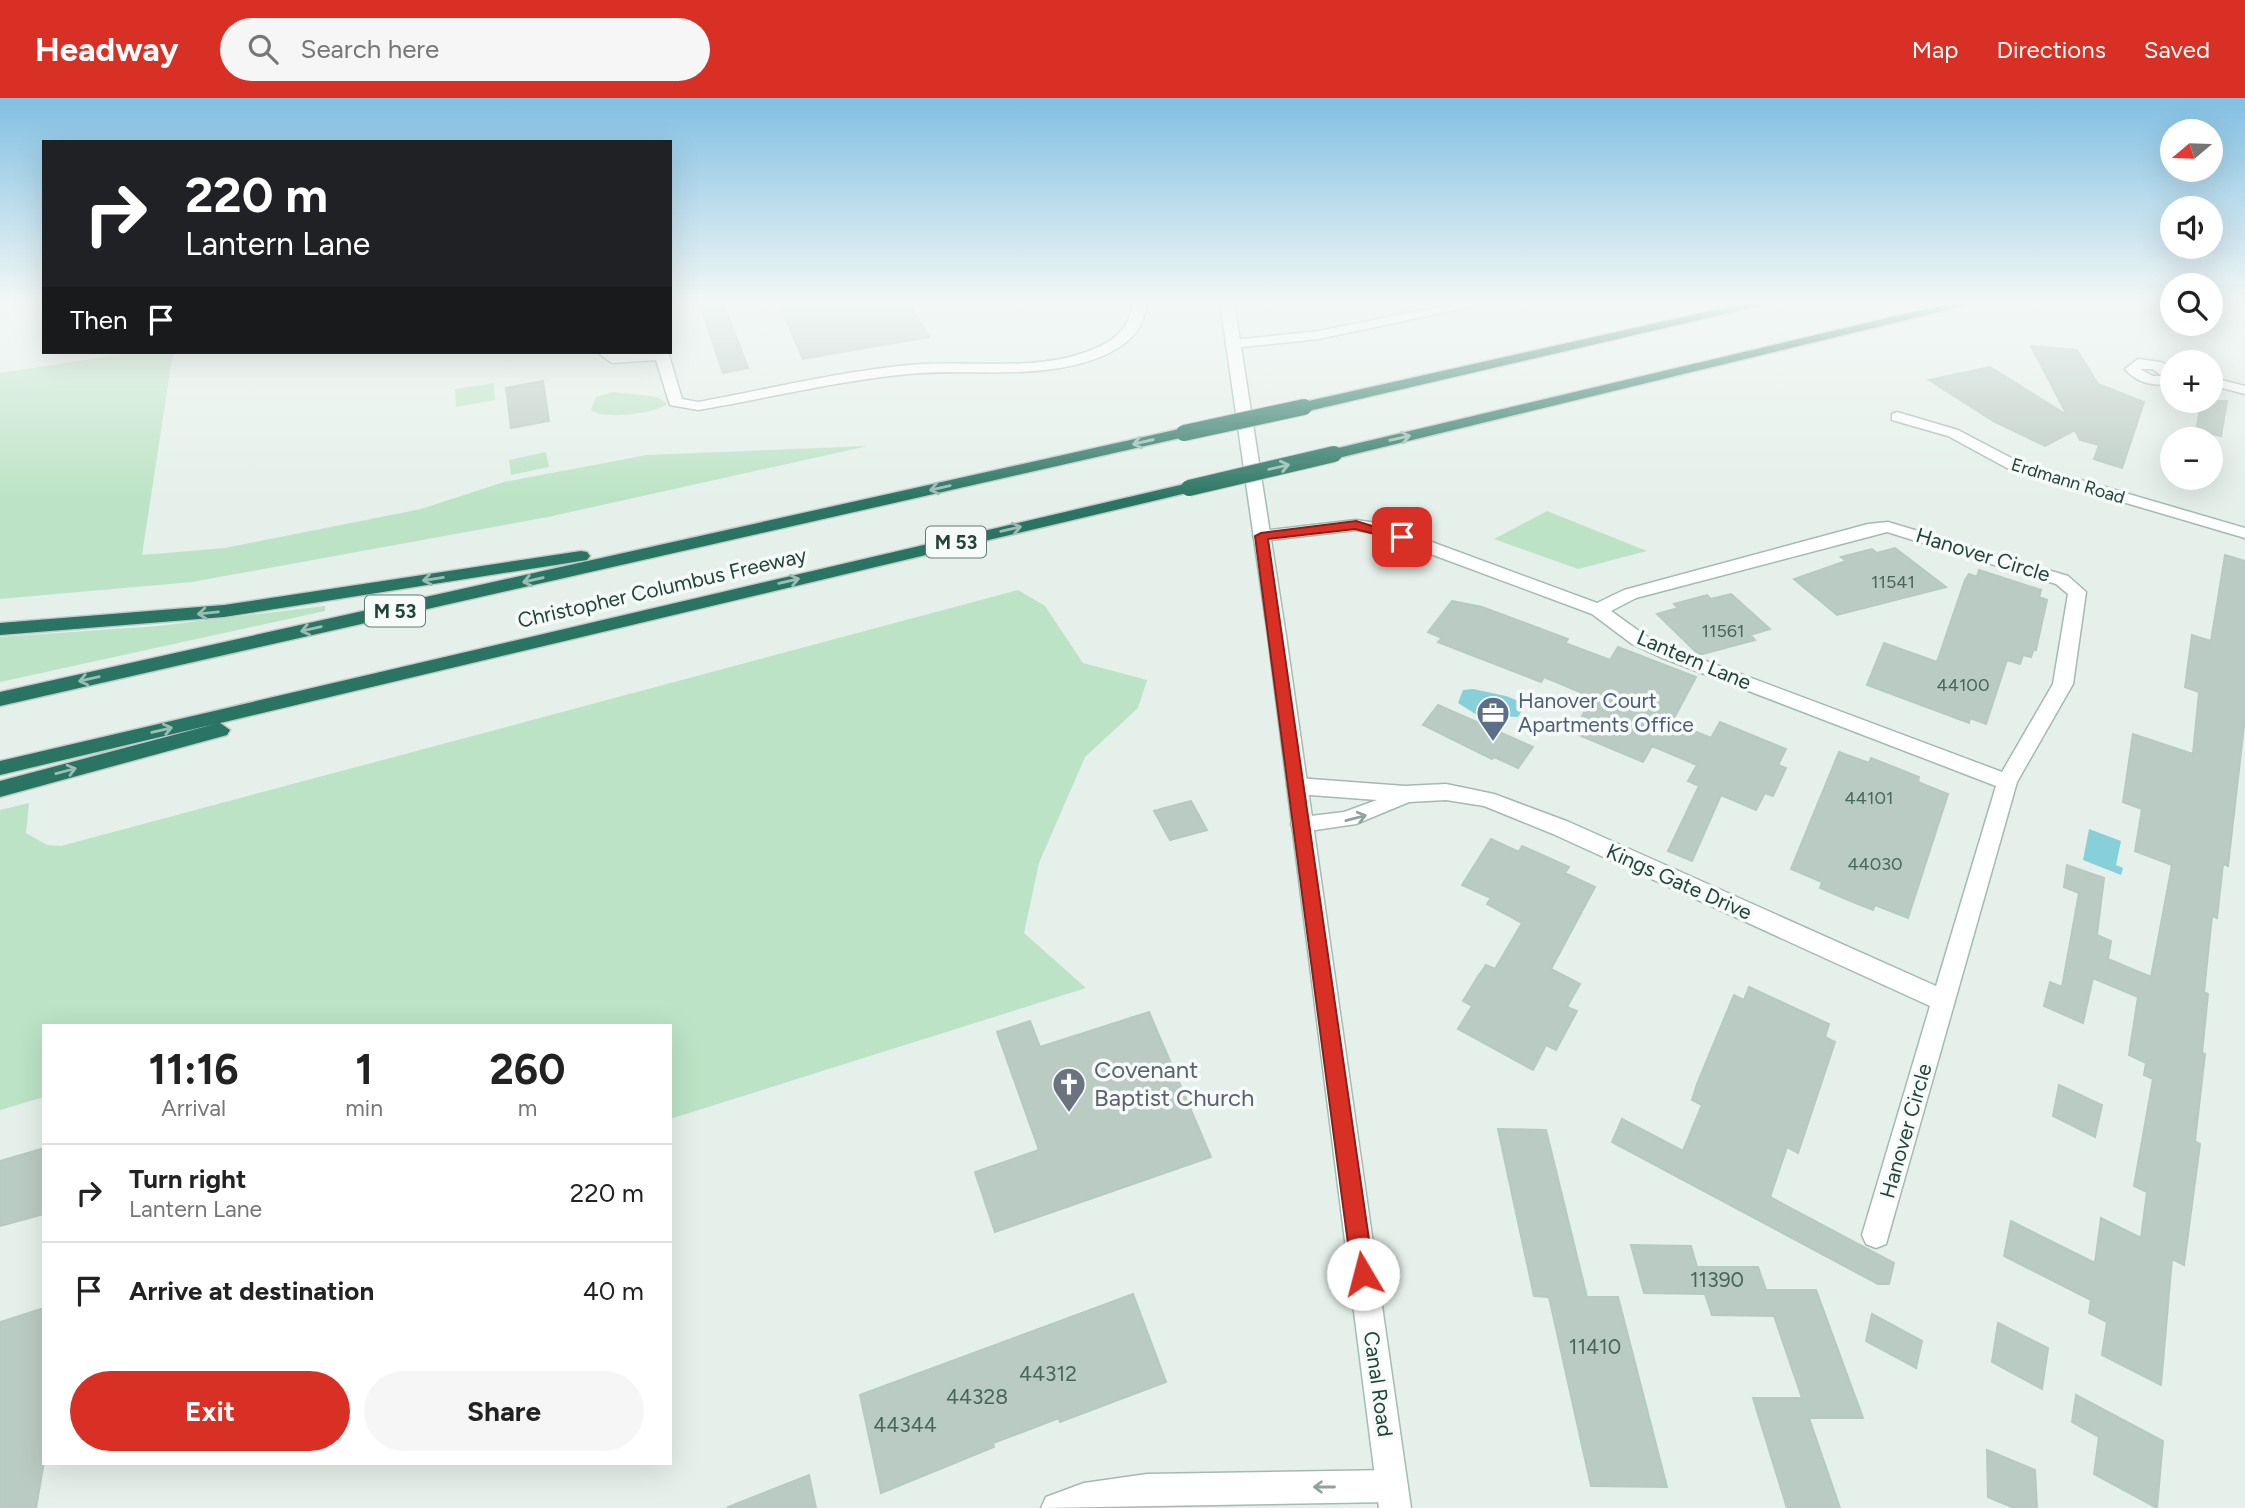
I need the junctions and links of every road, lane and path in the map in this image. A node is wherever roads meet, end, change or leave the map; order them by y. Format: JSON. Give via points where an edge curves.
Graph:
{"nodes":[{"id":1,"x":666,"y":368,"type":"edge"},
{"id":2,"x":944,"y":368,"type":"edge"},
{"id":3,"x":1236,"y":368,"type":"edge"},
{"id":4,"x":1478,"y":368,"type":"edge"},
{"id":5,"x":1697,"y":368,"type":"edge"},
{"id":6,"x":2223,"y":384,"type":"edge"},
{"id":7,"x":2245,"y":390,"type":"edge"},
{"id":8,"x":1897,"y":417,"type":"dead end"},
{"id":9,"x":791,"y":522,"type":"junction"},
{"id":10,"x":2245,"y":533,"type":"edge"},
{"id":11,"x":1261,"y":536,"type":"junction"},
{"id":12,"x":723,"y":597,"type":"junction"},
{"id":13,"x":1598,"y":610,"type":"junction"},
{"id":14,"x":0,"y":629,"type":"edge"},
{"id":15,"x":0,"y":699,"type":"edge"},
{"id":16,"x":0,"y":768,"type":"edge"},
{"id":17,"x":2007,"y":782,"type":"junction"},
{"id":18,"x":1297,"y":786,"type":"junction"},
{"id":19,"x":0,"y":789,"type":"edge"},
{"id":20,"x":1405,"y":794,"type":"junction"},
{"id":21,"x":1302,"y":824,"type":"junction"},
{"id":22,"x":1944,"y":1001,"type":"junction"},
{"id":23,"x":1876,"y":1235,"type":"dead end"},
{"id":24,"x":1394,"y":1497,"type":"edge"},
{"id":25,"x":1057,"y":1508,"type":"edge"}],
"edges":[{"from":1,"to":2,"type":"street","via":[[675,402],[698,406],[874,374]]},
{"from":3,"to":11,"type":"street","name":"Canal Road"},
{"from":4,"to":9,"type":"highway","name":"Christopher Columbus Freeway","number":"M 53","one_way":true,"bridge":true},
{"from":12,"to":5,"type":"highway","name":"Christopher Columbus Freeway","number":"M 53","one_way":true,"bridge":true},
{"from":6,"to":7,"type":"street"},
{"from":8,"to":10,"type":"street","name":"Erdmann Road","via":[[1946,430],[2013,466]]},
{"from":9,"to":14,"type":"highway","one_way":true,"via":[[224,611]]},
{"from":9,"to":15,"type":"highway","name":"Christopher Columbus Freeway","number":"M 53","one_way":true},
{"from":11,"to":13,"type":"street","name":"Lantern Lane","via":[[1366,526]]},
{"from":11,"to":18,"type":"street","name":"Canal Road"},
{"from":16,"to":12,"type":"highway","name":"Christopher Columbus Freeway","number":"M 53","one_way":true},
{"from":19,"to":12,"type":"highway","one_way":true},
{"from":13,"to":17,"type":"street","name":"Lantern Lane","via":[[1639,640],[1667,653]]},
{"from":13,"to":17,"type":"street","name":"Hanover Circle","via":[[1630,594],[1874,528],[1902,530],[2062,580],[2079,596],[2063,684]]},
{"from":17,"to":22,"type":"street","name":"Hanover Circle"},
{"from":18,"to":20,"type":"street","name":"Kings Gate Drive"},
{"from":18,"to":21,"type":"street","name":"Canal Road"},
{"from":21,"to":20,"type":"street","name":"Kings Gate Drive","one_way":true,"via":[[1366,816]]},
{"from":20,"to":22,"type":"street","name":"Kings Gate Drive","via":[[1456,794],[1522,812]]},
{"from":21,"to":24,"type":"street","name":"Canal Road"},
{"from":22,"to":23,"type":"street","name":"Hanover Circle"},
{"from":24,"to":25,"type":"street","one_way":true,"via":[[1147,1490],[1084,1499]]}]}
